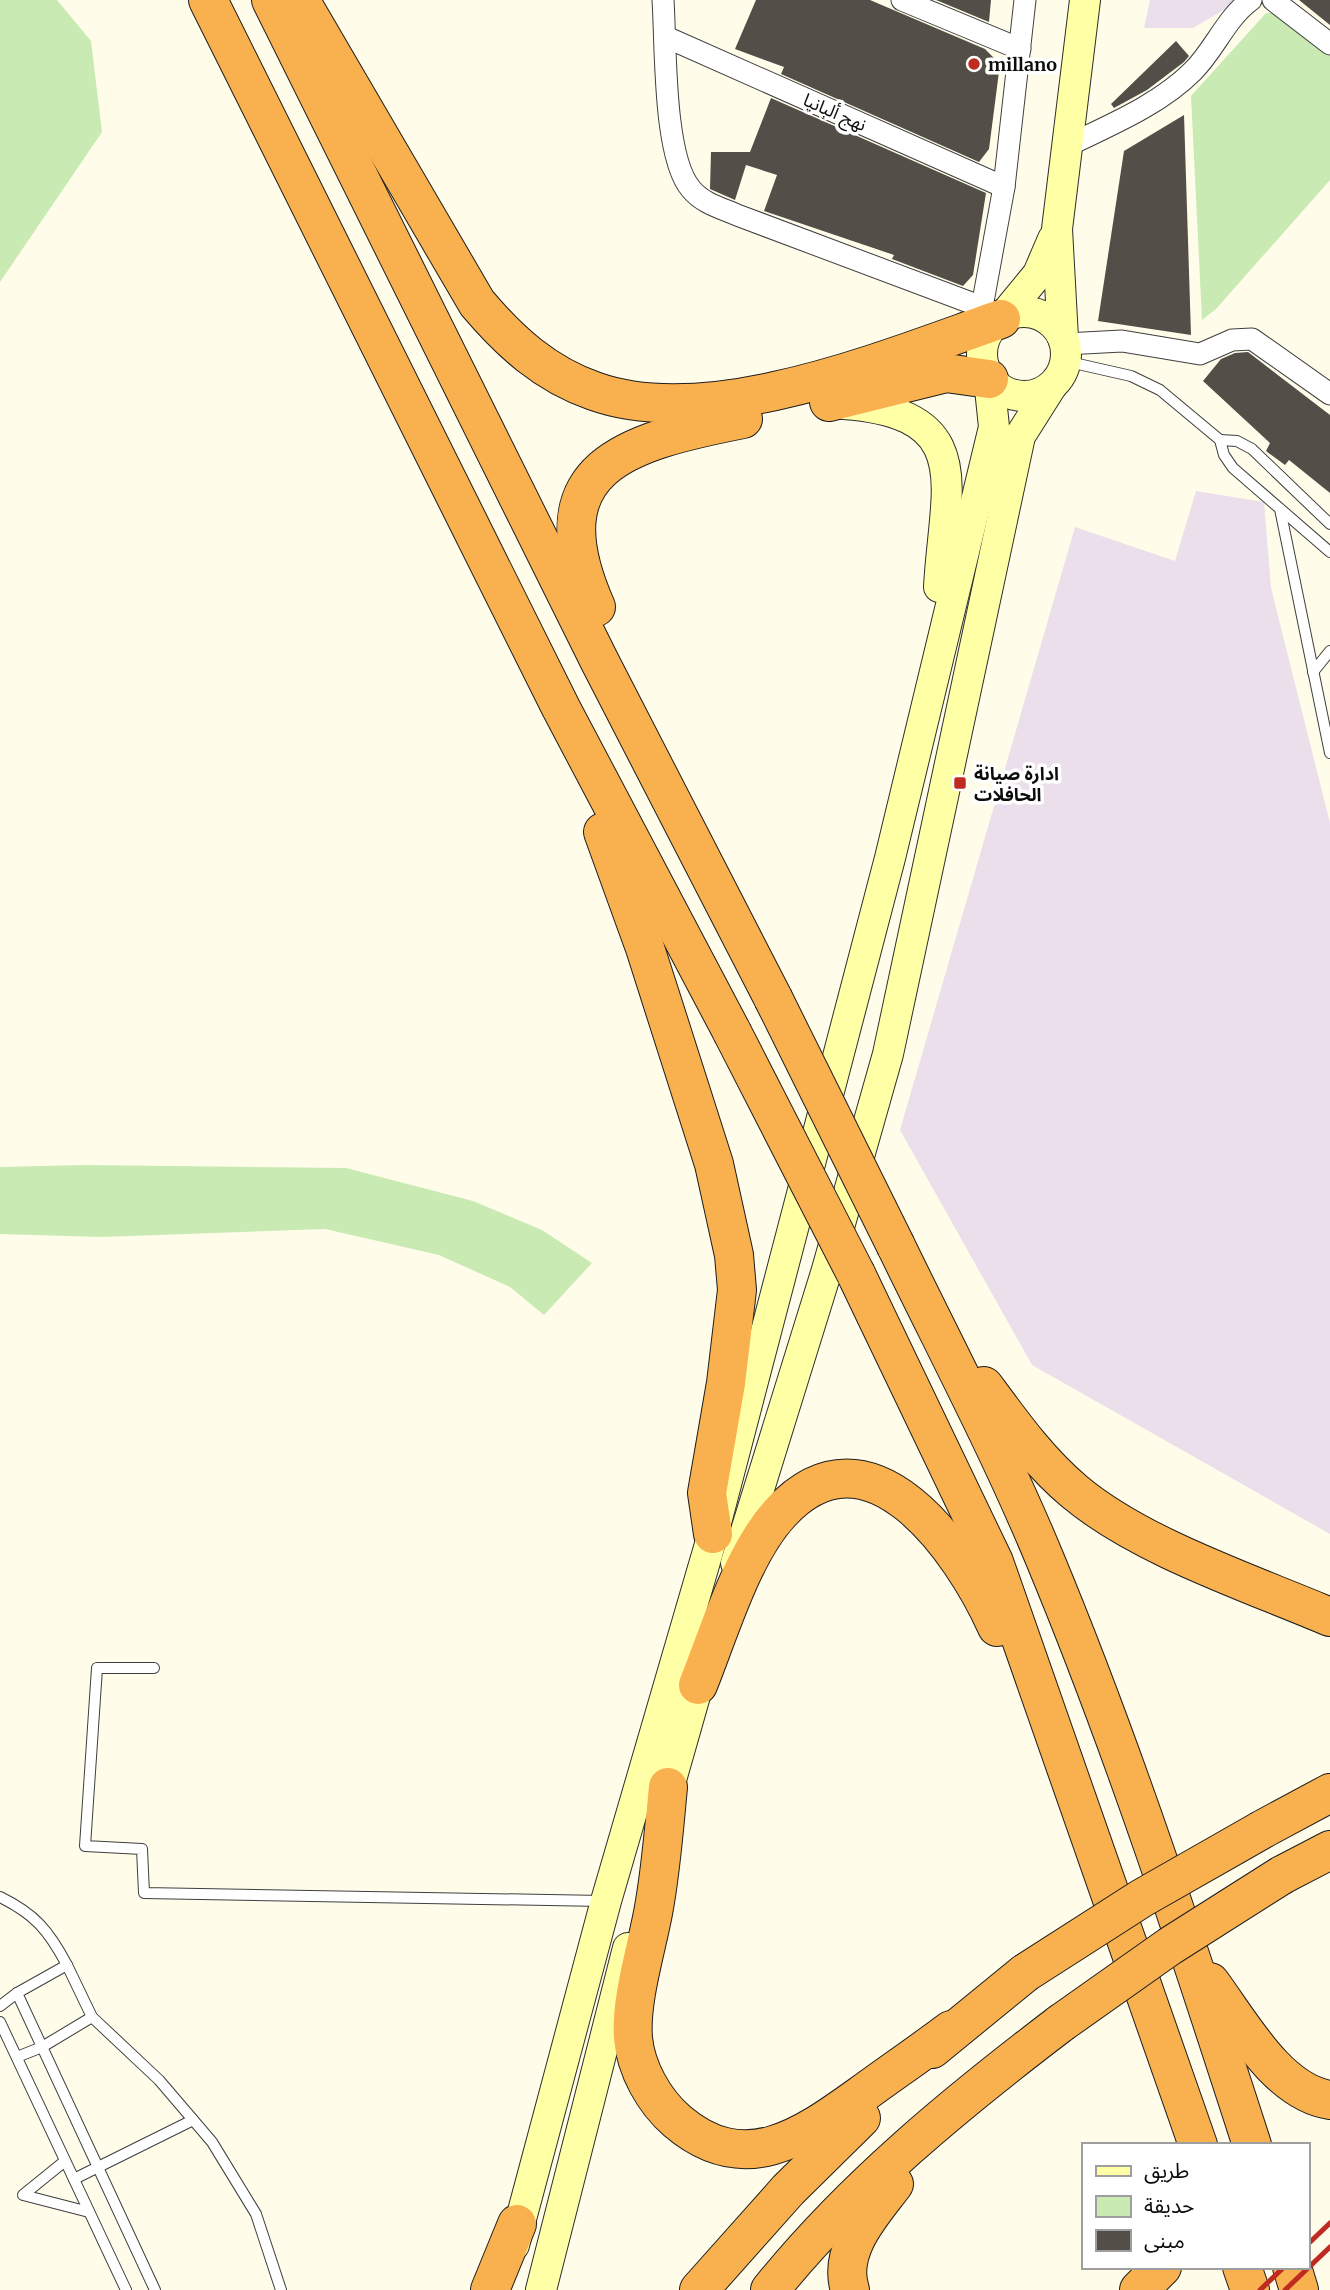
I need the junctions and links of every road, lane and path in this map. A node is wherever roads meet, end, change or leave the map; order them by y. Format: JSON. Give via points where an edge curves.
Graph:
{"nodes":[{"id":1,"x":208,"y":0,"type":"edge"},
{"id":2,"x":271,"y":0,"type":"edge"},
{"id":3,"x":300,"y":0,"type":"edge"},
{"id":4,"x":663,"y":0,"type":"edge"},
{"id":5,"x":902,"y":0,"type":"edge"},
{"id":6,"x":1025,"y":0,"type":"edge"},
{"id":7,"x":1085,"y":0,"type":"edge"},
{"id":8,"x":1251,"y":0,"type":"edge"},
{"id":9,"x":1273,"y":0,"type":"edge"},
{"id":10,"x":666,"y":37,"type":"junction"},
{"id":11,"x":1330,"y":44,"type":"edge"},
{"id":12,"x":1020,"y":49,"type":"junction"},
{"id":13,"x":1067,"y":146,"type":"junction"},
{"id":14,"x":1004,"y":187,"type":"junction"},
{"id":15,"x":1057,"y":229,"type":"junction"},
{"id":16,"x":991,"y":313,"type":"junction"},
{"id":17,"x":1065,"y":348,"type":"junction"},
{"id":18,"x":989,"y":379,"type":"junction"},
{"id":19,"x":1051,"y":387,"type":"junction"},
{"id":20,"x":1330,"y":394,"type":"edge"},
{"id":21,"x":827,"y":402,"type":"junction"},
{"id":22,"x":1220,"y":440,"type":"junction"},
{"id":23,"x":1280,"y":509,"type":"junction"},
{"id":24,"x":1330,"y":524,"type":"edge"},
{"id":25,"x":1330,"y":552,"type":"edge"},
{"id":26,"x":1330,"y":651,"type":"edge"},
{"id":27,"x":935,"y":670,"type":"junction"},
{"id":28,"x":1313,"y":672,"type":"junction"},
{"id":29,"x":561,"y":708,"type":"junction"},
{"id":30,"x":1330,"y":753,"type":"edge"},
{"id":31,"x":653,"y":766,"type":"junction"},
{"id":32,"x":927,"y":1310,"type":"junction"},
{"id":33,"x":712,"y":1534,"type":"junction"},
{"id":34,"x":1330,"y":1617,"type":"edge"},
{"id":35,"x":154,"y":1668,"type":"dead end"},
{"id":36,"x":698,"y":1685,"type":"junction"},
{"id":37,"x":1065,"y":1759,"type":"junction"},
{"id":38,"x":668,"y":1787,"type":"junction"},
{"id":39,"x":1330,"y":1793,"type":"edge"},
{"id":40,"x":1330,"y":1850,"type":"edge"},
{"id":41,"x":0,"y":1897,"type":"edge"},
{"id":42,"x":606,"y":1901,"type":"junction"},
{"id":43,"x":1190,"y":1954,"type":"junction"},
{"id":44,"x":67,"y":1965,"type":"junction"},
{"id":45,"x":17,"y":1993,"type":"junction"},
{"id":46,"x":0,"y":2006,"type":"edge"},
{"id":47,"x":92,"y":2017,"type":"junction"},
{"id":48,"x":0,"y":2022,"type":"edge"},
{"id":49,"x":951,"y":2030,"type":"junction"},
{"id":50,"x":42,"y":2047,"type":"junction"},
{"id":51,"x":17,"y":2057,"type":"junction"},
{"id":52,"x":1168,"y":2059,"type":"junction"},
{"id":53,"x":965,"y":2096,"type":"junction"},
{"id":54,"x":1330,"y":2100,"type":"edge"},
{"id":55,"x":193,"y":2120,"type":"junction"},
{"id":56,"x":1182,"y":2143,"type":"edge"},
{"id":57,"x":1197,"y":2143,"type":"edge"},
{"id":58,"x":1251,"y":2143,"type":"edge"},
{"id":59,"x":65,"y":2161,"type":"junction"},
{"id":60,"x":99,"y":2168,"type":"junction"},
{"id":61,"x":74,"y":2179,"type":"junction"},
{"id":62,"x":89,"y":2212,"type":"junction"},
{"id":63,"x":517,"y":2224,"type":"junction"},
{"id":64,"x":1160,"y":2269,"type":"edge"},
{"id":65,"x":1243,"y":2269,"type":"edge"},
{"id":66,"x":1293,"y":2269,"type":"edge"},
{"id":67,"x":126,"y":2290,"type":"edge"},
{"id":68,"x":155,"y":2290,"type":"edge"},
{"id":69,"x":281,"y":2290,"type":"edge"},
{"id":70,"x":490,"y":2290,"type":"edge"},
{"id":71,"x":507,"y":2290,"type":"edge"},
{"id":72,"x":541,"y":2290,"type":"edge"},
{"id":73,"x":699,"y":2290,"type":"edge"},
{"id":74,"x":770,"y":2290,"type":"edge"},
{"id":75,"x":850,"y":2290,"type":"edge"},
{"id":76,"x":1139,"y":2290,"type":"edge"},
{"id":77,"x":1250,"y":2290,"type":"edge"},
{"id":78,"x":1299,"y":2290,"type":"edge"}],
"edges":[{"from":1,"to":29,"type":"highway"},
{"from":2,"to":31,"type":"highway"},
{"from":3,"to":16,"type":"highway","via":[[477,303],[510,342],[547,369],[595,392],[650,403],[722,401],[897,356]]},
{"from":4,"to":10,"type":"street"},
{"from":5,"to":12,"type":"street"},
{"from":6,"to":12,"type":"street"},
{"from":7,"to":13,"type":"main road"},
{"from":8,"to":13,"type":"street","via":[[1235,13],[1192,72],[1174,87]]},
{"from":9,"to":11,"type":"street"},
{"from":10,"to":14,"type":"street","name":"نهج ألبانيا"},
{"from":10,"to":16,"type":"street","via":[[671,129],[679,167],[702,199]]},
{"from":12,"to":14,"type":"street"},
{"from":13,"to":15,"type":"main road"},
{"from":14,"to":16,"type":"street"},
{"from":15,"to":16,"type":"main road","via":[[1038,274]]},
{"from":15,"to":17,"type":"main road"},
{"from":16,"to":17,"type":"main road","via":[[1037,314],[1057,328]]},
{"from":16,"to":18,"type":"main road","via":[[983,367]]},
{"from":17,"to":19,"type":"main road","via":[[1058,379]]},
{"from":17,"to":20,"type":"street","via":[[1122,341],[1200,354],[1232,340],[1252,339]]},
{"from":17,"to":22,"type":"lane","via":[[1146,383]]},
{"from":18,"to":19,"type":"main road","via":[[999,389],[1026,397]]},
{"from":18,"to":21,"type":"highway","via":[[946,373]]},
{"from":18,"to":27,"type":"main road","via":[[994,427]]},
{"from":19,"to":36,"type":"main road","via":[[1020,436],[888,1054]]},
{"from":21,"to":27,"type":"main road","via":[[897,411],[937,443],[945,461],[949,487]]},
{"from":21,"to":31,"type":"highway","via":[[643,443],[599,471],[583,491],[577,514],[579,562],[648,728]]},
{"from":22,"to":23,"type":"lane","via":[[1233,468]]},
{"from":22,"to":24,"type":"lane","via":[[1237,441],[1252,449]]},
{"from":23,"to":25,"type":"lane"},
{"from":23,"to":28,"type":"lane"},
{"from":26,"to":28,"type":"lane"},
{"from":27,"to":33,"type":"main road"},
{"from":28,"to":30,"type":"lane"},
{"from":29,"to":33,"type":"highway","via":[[572,755],[645,948],[729,1222],[737,1290],[707,1493]]},
{"from":29,"to":37,"type":"highway","bridge":true,"via":[[856,1274],[994,1562]]},
{"from":31,"to":32,"type":"highway","bridge":true},
{"from":32,"to":34,"type":"highway","via":[[1037,1455],[1095,1508],[1141,1535]]},
{"from":32,"to":43,"type":"highway","via":[[1044,1556],[1120,1752]]},
{"from":33,"to":42,"type":"main road"},
{"from":35,"to":42,"type":"lane","via":[[97,1668],[85,1846],[142,1849],[144,1893]]},
{"from":36,"to":37,"type":"highway","via":[[756,1546],[779,1514],[802,1490],[837,1479],[866,1480],[896,1492],[926,1516],[966,1570],[990,1610],[1044,1727]]},
{"from":36,"to":38,"type":"main road"},
{"from":37,"to":52,"type":"highway"},
{"from":38,"to":49,"type":"highway","via":[[633,2039],[652,2093],[668,2113],[688,2130],[729,2148],[777,2145],[808,2133]]},
{"from":38,"to":72,"type":"main road"},
{"from":39,"to":49,"type":"highway","bridge":true,"via":[[1142,1898],[1025,1973]]},
{"from":40,"to":53,"type":"highway","bridge":true,"via":[[1170,1946]]},
{"from":41,"to":44,"type":"lane","via":[[33,1915]]},
{"from":42,"to":63,"type":"main road"},
{"from":43,"to":54,"type":"highway","via":[[1277,2071],[1297,2088]]},
{"from":43,"to":58,"type":"highway"},
{"from":44,"to":45,"type":"lane"},
{"from":44,"to":47,"type":"lane"},
{"from":45,"to":46,"type":"lane"},
{"from":45,"to":50,"type":"lane"},
{"from":47,"to":50,"type":"lane"},
{"from":47,"to":55,"type":"lane","via":[[159,2080]]},
{"from":48,"to":51,"type":"lane"},
{"from":49,"to":73,"type":"highway","via":[[788,2190]]},
{"from":50,"to":51,"type":"lane"},
{"from":50,"to":60,"type":"lane"},
{"from":51,"to":59,"type":"lane"},
{"from":52,"to":56,"type":"highway"},
{"from":52,"to":57,"type":"highway"},
{"from":53,"to":74,"type":"highway","via":[[856,2194]]},
{"from":53,"to":75,"type":"highway","via":[[867,2221],[849,2251]]},
{"from":55,"to":60,"type":"lane"},
{"from":55,"to":69,"type":"lane","via":[[212,2142],[256,2214]]},
{"from":59,"to":61,"type":"lane"},
{"from":59,"to":62,"type":"lane","via":[[23,2195]]},
{"from":60,"to":61,"type":"lane"},
{"from":60,"to":68,"type":"lane"},
{"from":61,"to":62,"type":"lane"},
{"from":62,"to":67,"type":"lane"},
{"from":63,"to":70,"type":"highway"},
{"from":63,"to":71,"type":"main road"},
{"from":64,"to":76,"type":"highway"},
{"from":65,"to":77,"type":"highway"},
{"from":66,"to":78,"type":"highway"}]}
